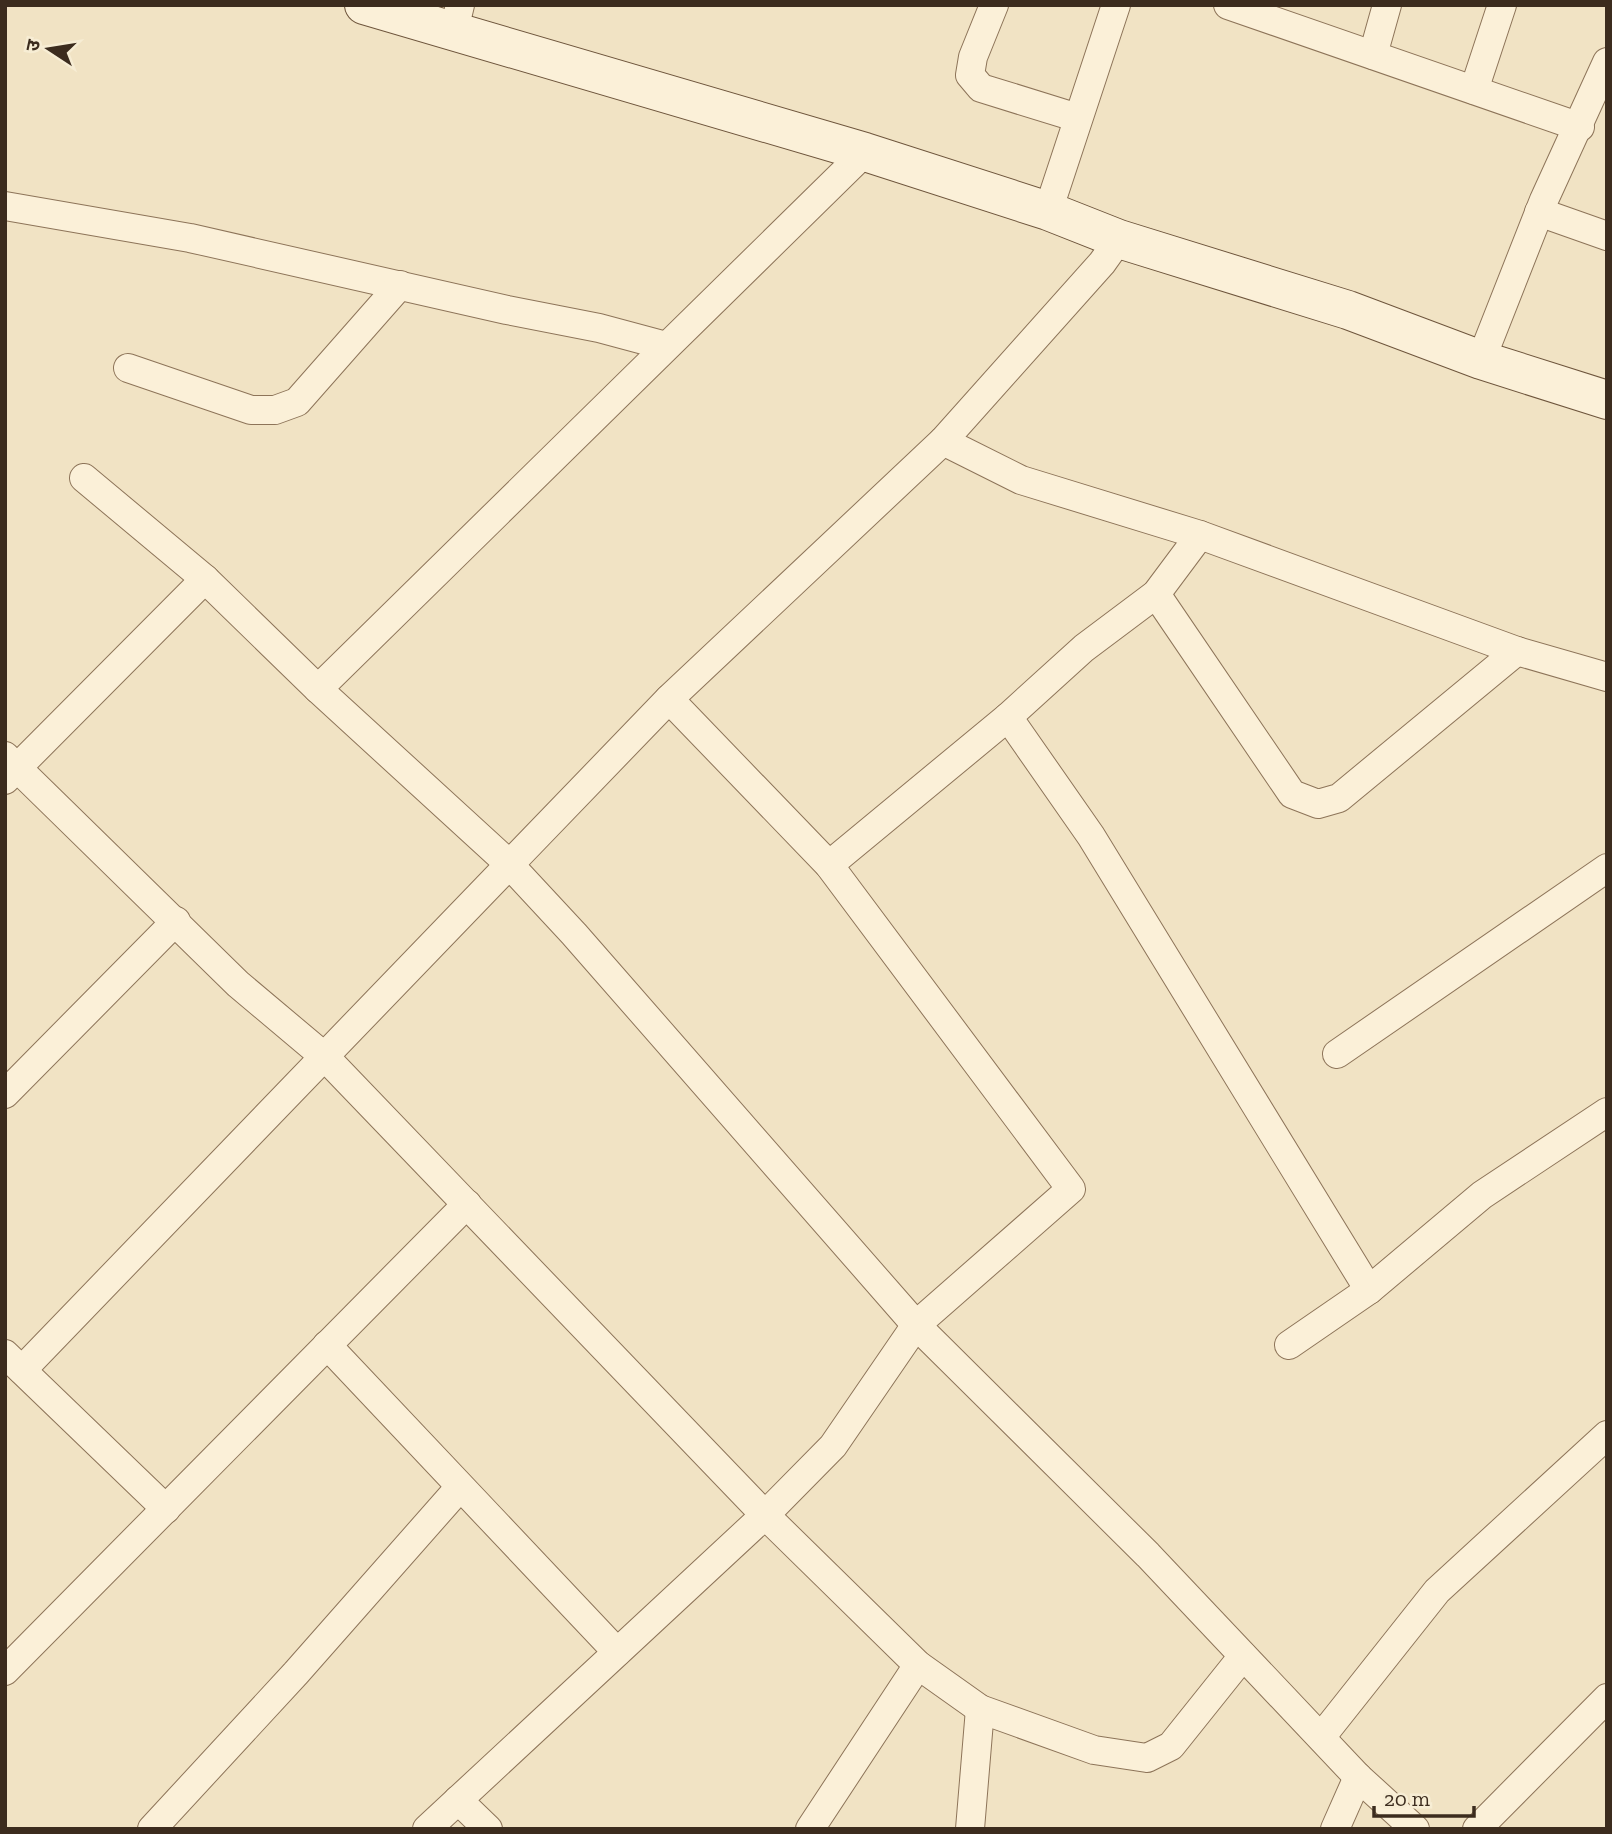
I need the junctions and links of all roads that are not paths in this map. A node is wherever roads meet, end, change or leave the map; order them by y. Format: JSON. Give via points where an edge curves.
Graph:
{"nodes":[{"id":1,"x":364,"y":5,"type":"edge"},
{"id":2,"x":994,"y":5,"type":"edge"},
{"id":3,"x":1116,"y":5,"type":"edge"},
{"id":4,"x":1228,"y":5,"type":"edge"},
{"id":5,"x":1387,"y":5,"type":"edge"},
{"id":6,"x":1502,"y":5,"type":"edge"},
{"id":7,"x":1263,"y":11,"type":"edge"},
{"id":8,"x":457,"y":18,"type":"edge"},
{"id":9,"x":1373,"y":55,"type":"junction"},
{"id":10,"x":1607,"y":62,"type":"edge"},
{"id":11,"x":1474,"y":90,"type":"junction"},
{"id":12,"x":1078,"y":118,"type":"junction"},
{"id":13,"x":1580,"y":127,"type":"junction"},
{"id":14,"x":865,"y":152,"type":"junction"},
{"id":15,"x":5,"y":206,"type":"edge"},
{"id":16,"x":1048,"y":211,"type":"junction"},
{"id":17,"x":1539,"y":212,"type":"junction"},
{"id":18,"x":1607,"y":236,"type":"edge"},
{"id":19,"x":1119,"y":239,"type":"junction"},
{"id":20,"x":400,"y":285,"type":"junction"},
{"id":21,"x":666,"y":346,"type":"junction"},
{"id":22,"x":1481,"y":360,"type":"junction"},
{"id":23,"x":128,"y":368,"type":"dead end"},
{"id":24,"x":1607,"y":400,"type":"edge"},
{"id":25,"x":943,"y":441,"type":"junction"},
{"id":26,"x":84,"y":478,"type":"dead end"},
{"id":27,"x":1200,"y":535,"type":"junction"},
{"id":28,"x":205,"y":579,"type":"junction"},
{"id":29,"x":1156,"y":594,"type":"junction"},
{"id":30,"x":1517,"y":652,"type":"junction"},
{"id":31,"x":1607,"y":677,"type":"edge"},
{"id":32,"x":317,"y":689,"type":"junction"},
{"id":33,"x":669,"y":699,"type":"junction"},
{"id":34,"x":1008,"y":717,"type":"junction"},
{"id":35,"x":9,"y":768,"type":"edge"},
{"id":36,"x":508,"y":863,"type":"junction"},
{"id":37,"x":829,"y":865,"type":"junction"},
{"id":38,"x":1607,"y":868,"type":"edge"},
{"id":39,"x":176,"y":921,"type":"junction"},
{"id":40,"x":1337,"y":1054,"type":"dead end"},
{"id":41,"x":326,"y":1058,"type":"junction"},
{"id":42,"x":5,"y":1094,"type":"edge"},
{"id":43,"x":1607,"y":1112,"type":"edge"},
{"id":44,"x":467,"y":1204,"type":"junction"},
{"id":45,"x":1369,"y":1290,"type":"junction"},
{"id":46,"x":916,"y":1325,"type":"junction"},
{"id":47,"x":327,"y":1345,"type":"junction"},
{"id":48,"x":1289,"y":1345,"type":"dead end"},
{"id":49,"x":14,"y":1362,"type":"edge"},
{"id":50,"x":1607,"y":1435,"type":"edge"},
{"id":51,"x":460,"y":1487,"type":"junction"},
{"id":52,"x":166,"y":1508,"type":"junction"},
{"id":53,"x":765,"y":1515,"type":"junction"},
{"id":54,"x":617,"y":1652,"type":"junction"},
{"id":55,"x":1243,"y":1656,"type":"junction"},
{"id":56,"x":918,"y":1665,"type":"junction"},
{"id":57,"x":5,"y":1671,"type":"edge"},
{"id":58,"x":1607,"y":1698,"type":"edge"},
{"id":59,"x":980,"y":1709,"type":"junction"},
{"id":60,"x":1322,"y":1736,"type":"junction"},
{"id":61,"x":1358,"y":1777,"type":"junction"},
{"id":62,"x":458,"y":1800,"type":"junction"},
{"id":63,"x":152,"y":1829,"type":"edge"},
{"id":64,"x":427,"y":1829,"type":"edge"},
{"id":65,"x":488,"y":1829,"type":"edge"},
{"id":66,"x":810,"y":1829,"type":"edge"},
{"id":67,"x":970,"y":1829,"type":"edge"},
{"id":68,"x":1335,"y":1829,"type":"edge"},
{"id":69,"x":1415,"y":1829,"type":"edge"},
{"id":70,"x":1477,"y":1829,"type":"edge"}],
"edges":[{"from":1,"to":8,"type":"street"},
{"from":2,"to":12,"type":"street","via":[[970,75],[982,88]]},
{"from":3,"to":12,"type":"street"},
{"from":4,"to":7,"type":"street"},
{"from":5,"to":9,"type":"street"},
{"from":6,"to":11,"type":"street"},
{"from":7,"to":9,"type":"street"},
{"from":8,"to":14,"type":"street"},
{"from":9,"to":11,"type":"street"},
{"from":10,"to":13,"type":"street"},
{"from":11,"to":13,"type":"street"},
{"from":12,"to":16,"type":"street"},
{"from":13,"to":17,"type":"street"},
{"from":14,"to":16,"type":"street"},
{"from":14,"to":21,"type":"street"},
{"from":15,"to":20,"type":"street","via":[[190,238]]},
{"from":16,"to":19,"type":"street"},
{"from":17,"to":18,"type":"street"},
{"from":17,"to":22,"type":"street"},
{"from":19,"to":22,"type":"street","via":[[1348,310]]},
{"from":19,"to":25,"type":"street"},
{"from":20,"to":21,"type":"street"},
{"from":20,"to":23,"type":"street","via":[[297,402],[275,410],[251,410]]},
{"from":21,"to":32,"type":"street"},
{"from":22,"to":24,"type":"street"},
{"from":25,"to":27,"type":"street","via":[[1021,480]]},
{"from":25,"to":33,"type":"street"},
{"from":26,"to":28,"type":"street"},
{"from":27,"to":29,"type":"street"},
{"from":27,"to":30,"type":"street"},
{"from":28,"to":32,"type":"street"},
{"from":28,"to":35,"type":"street"},
{"from":29,"to":30,"type":"street","via":[[1292,794],[1318,804],[1339,798]]},
{"from":29,"to":34,"type":"street","via":[[1084,648]]},
{"from":30,"to":31,"type":"street"},
{"from":32,"to":36,"type":"street"},
{"from":33,"to":36,"type":"street"},
{"from":33,"to":37,"type":"street"},
{"from":34,"to":37,"type":"street"},
{"from":34,"to":45,"type":"street","via":[[1091,836]]},
{"from":35,"to":39,"type":"street"},
{"from":36,"to":41,"type":"street"},
{"from":36,"to":46,"type":"street"},
{"from":37,"to":46,"type":"street","via":[[1071,1189]]},
{"from":38,"to":40,"type":"street"},
{"from":39,"to":41,"type":"street","via":[[239,984]]},
{"from":39,"to":42,"type":"street"},
{"from":41,"to":44,"type":"street"},
{"from":41,"to":49,"type":"street"},
{"from":43,"to":45,"type":"street","via":[[1482,1195]]},
{"from":44,"to":47,"type":"street"},
{"from":44,"to":53,"type":"street"},
{"from":45,"to":48,"type":"street"},
{"from":46,"to":53,"type":"street","via":[[833,1446]]},
{"from":46,"to":55,"type":"street"},
{"from":47,"to":51,"type":"street"},
{"from":47,"to":52,"type":"street"},
{"from":49,"to":52,"type":"street"},
{"from":50,"to":60,"type":"street","via":[[1437,1591]]},
{"from":51,"to":54,"type":"street"},
{"from":51,"to":63,"type":"street"},
{"from":52,"to":57,"type":"street"},
{"from":53,"to":54,"type":"street"},
{"from":53,"to":56,"type":"street"},
{"from":54,"to":62,"type":"street"},
{"from":55,"to":59,"type":"street","via":[[1171,1745],[1147,1758],[1094,1751]]},
{"from":55,"to":60,"type":"street"},
{"from":56,"to":59,"type":"street"},
{"from":56,"to":66,"type":"street"},
{"from":58,"to":70,"type":"street"},
{"from":59,"to":67,"type":"street"},
{"from":60,"to":61,"type":"street"},
{"from":61,"to":68,"type":"street"},
{"from":61,"to":69,"type":"street"},
{"from":62,"to":64,"type":"street"},
{"from":62,"to":65,"type":"street"}]}
